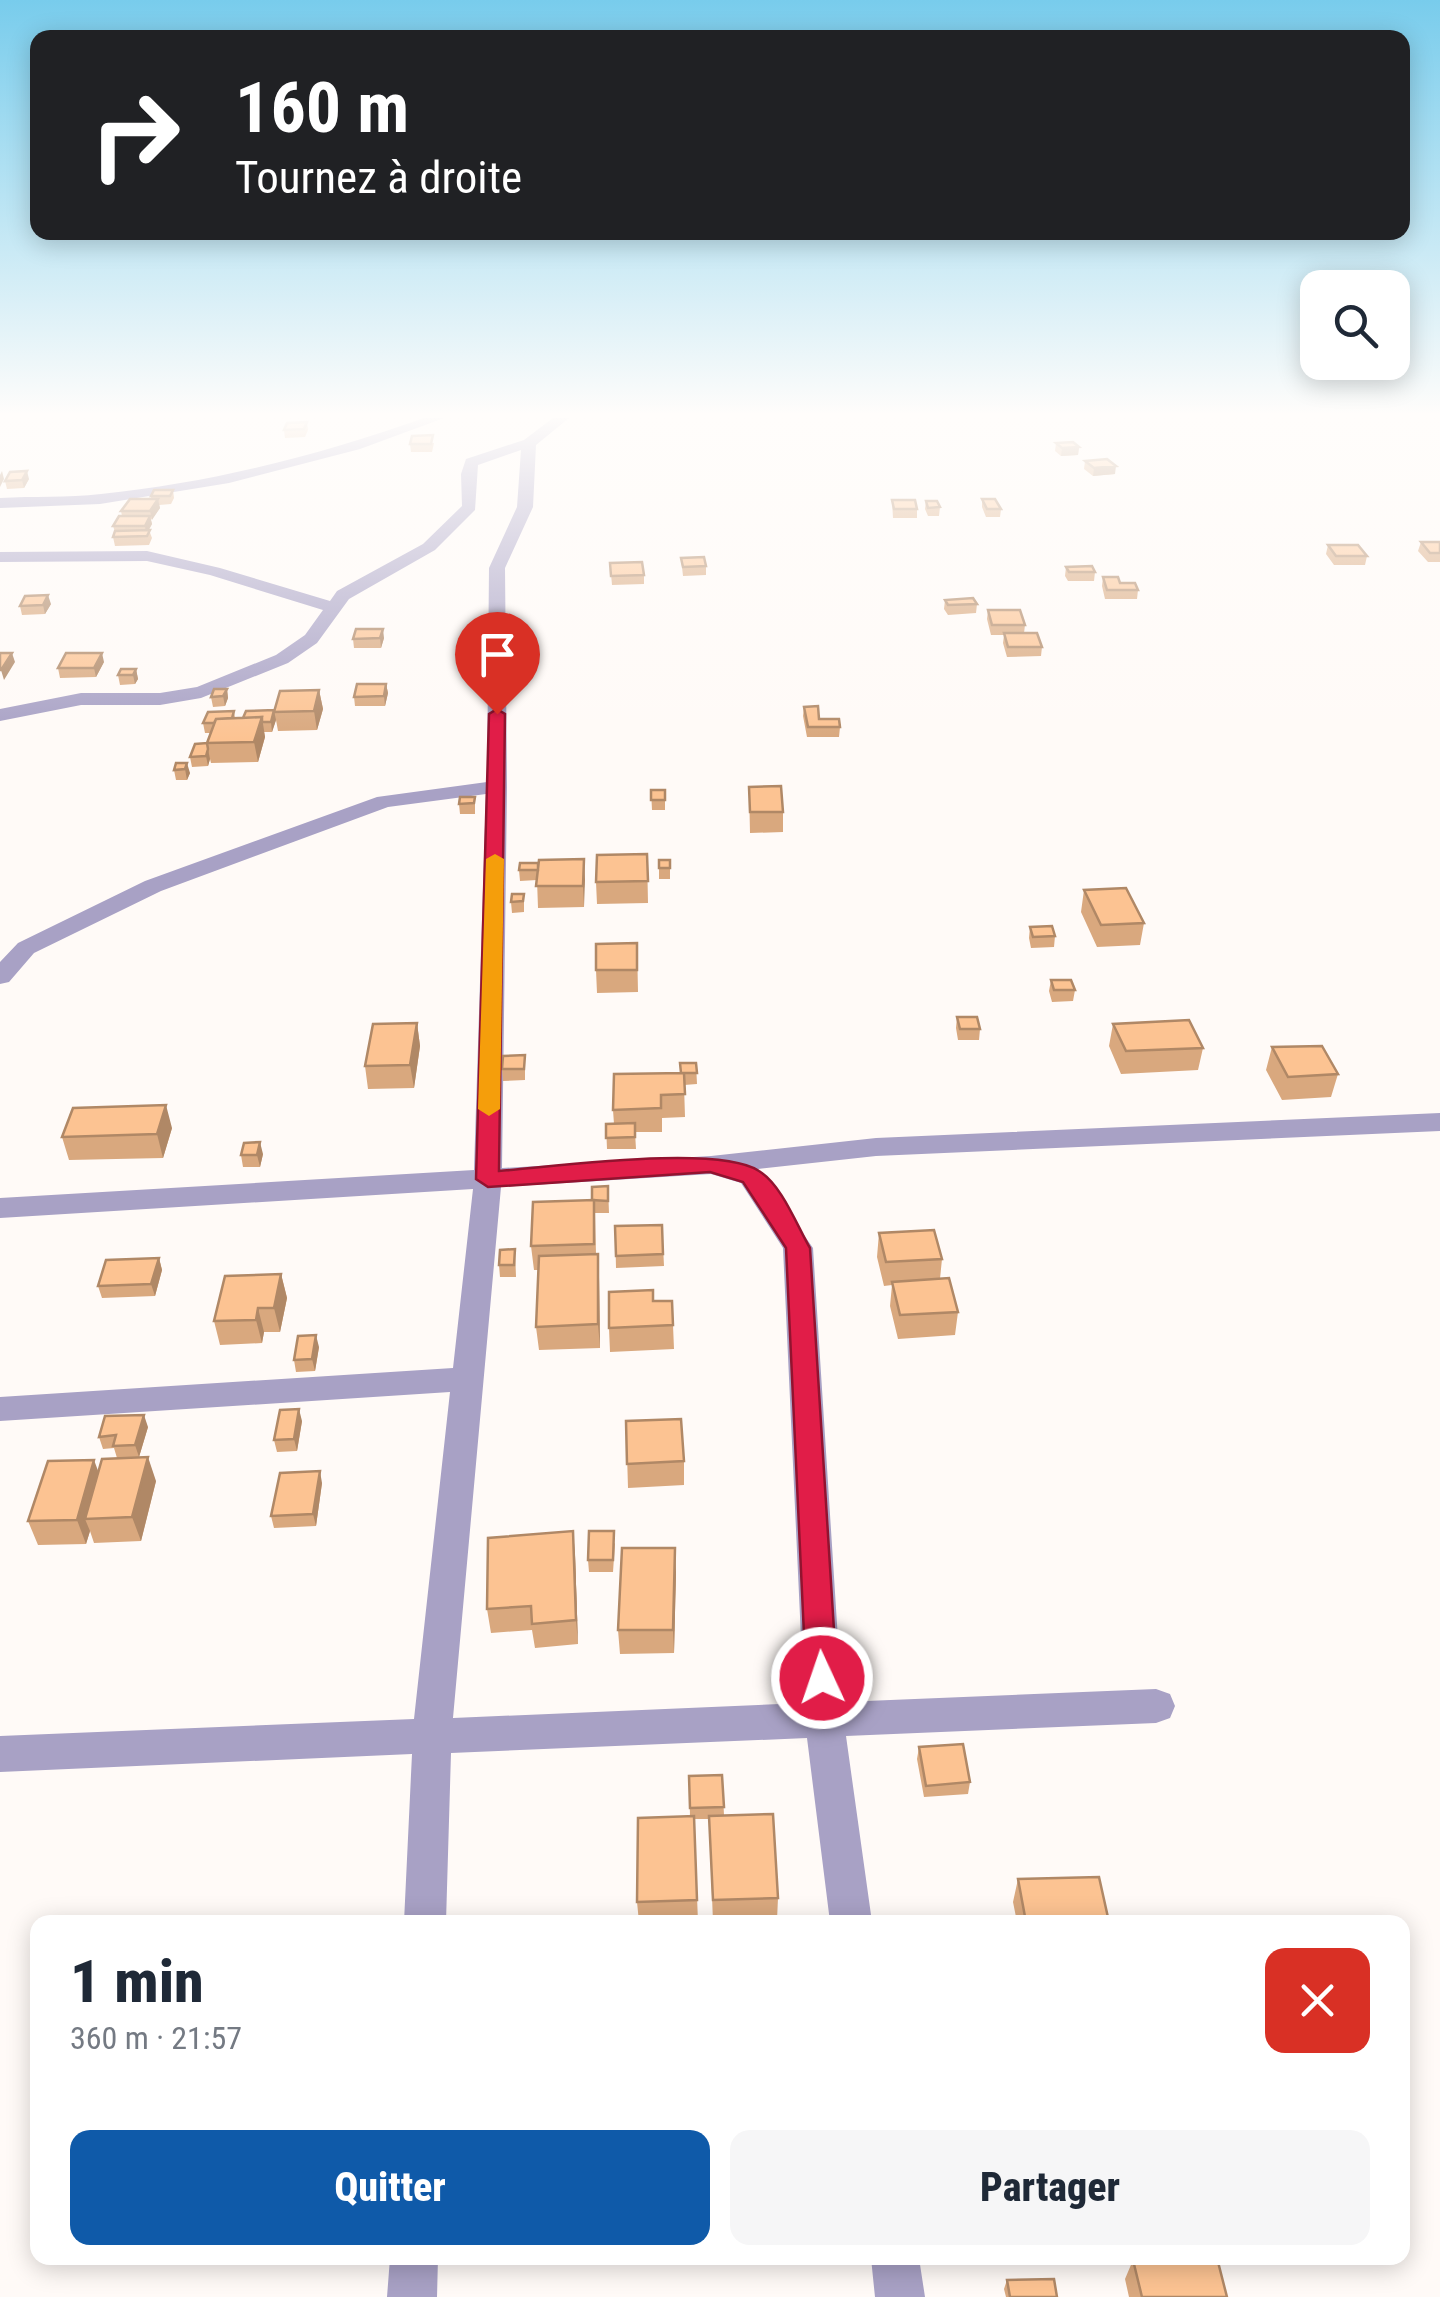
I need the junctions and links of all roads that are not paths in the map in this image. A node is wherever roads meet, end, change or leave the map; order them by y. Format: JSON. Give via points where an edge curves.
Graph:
{"nodes":[{"id":1,"x":451,"y":525,"type":"edge"},
{"id":2,"x":517,"y":525,"type":"edge"},
{"id":3,"x":3,"y":561,"type":"edge"},
{"id":4,"x":334,"y":608,"type":"junction"},
{"id":5,"x":0,"y":714,"type":"edge"},
{"id":6,"x":497,"y":787,"type":"junction"},
{"id":7,"x":0,"y":977,"type":"edge"},
{"id":8,"x":1440,"y":1122,"type":"edge"},
{"id":9,"x":711,"y":1165,"type":"junction"},
{"id":10,"x":488,"y":1179,"type":"junction"},
{"id":11,"x":0,"y":1208,"type":"edge"},
{"id":12,"x":468,"y":1378,"type":"junction"},
{"id":13,"x":0,"y":1409,"type":"edge"},
{"id":14,"x":1156,"y":1706,"type":"dead end"},
{"id":15,"x":824,"y":1718,"type":"junction"},
{"id":16,"x":432,"y":1734,"type":"junction"},
{"id":17,"x":0,"y":1754,"type":"edge"},
{"id":18,"x":425,"y":1915,"type":"edge"},
{"id":19,"x":850,"y":1915,"type":"edge"},
{"id":20,"x":414,"y":2265,"type":"edge"},
{"id":21,"x":895,"y":2265,"type":"edge"},
{"id":22,"x":412,"y":2297,"type":"edge"},
{"id":23,"x":900,"y":2297,"type":"edge"}],
"edges":[{"from":1,"to":4,"type":"street","via":[[429,546],[356,586]]},
{"from":2,"to":6,"type":"street","via":[[497,568]]},
{"from":3,"to":4,"type":"street","via":[[147,556]]},
{"from":4,"to":5,"type":"street","via":[[311,638],[282,659],[200,692],[81,699]]},
{"from":6,"to":7,"type":"street","via":[[384,801],[153,886],[26,948]]},
{"from":6,"to":10,"type":"street"},
{"from":8,"to":9,"type":"street","via":[[876,1147]]},
{"from":9,"to":10,"type":"street"},
{"from":9,"to":15,"type":"street","via":[[751,1176],[798,1248]]},
{"from":10,"to":11,"type":"street"},
{"from":10,"to":12,"type":"street"},
{"from":12,"to":13,"type":"street"},
{"from":12,"to":16,"type":"street"},
{"from":14,"to":15,"type":"street"},
{"from":15,"to":16,"type":"street"},
{"from":15,"to":19,"type":"street"},
{"from":16,"to":17,"type":"street"},
{"from":16,"to":18,"type":"street"},
{"from":20,"to":22,"type":"street"},
{"from":21,"to":23,"type":"street"}]}
